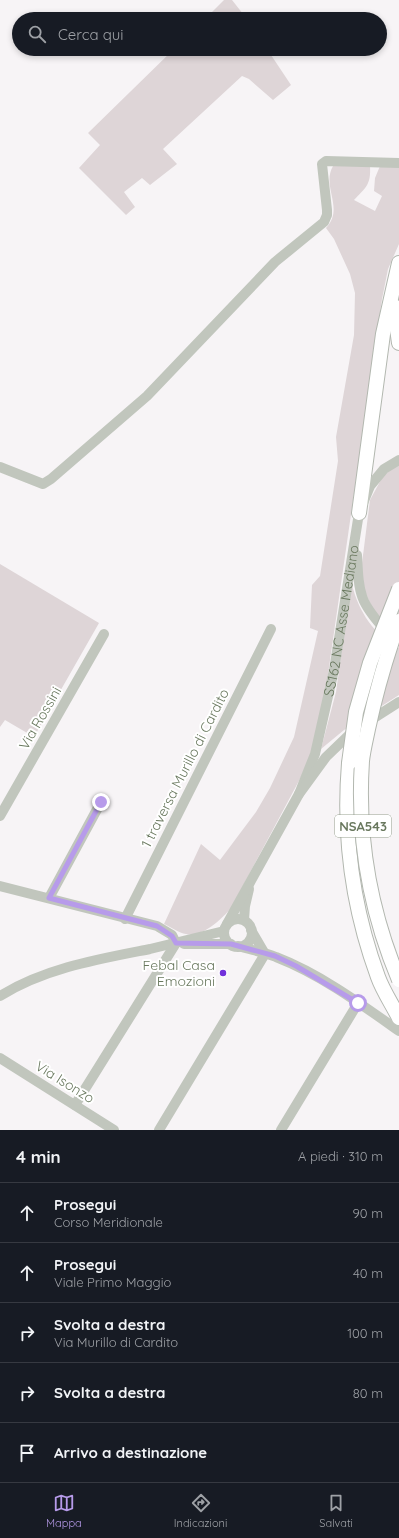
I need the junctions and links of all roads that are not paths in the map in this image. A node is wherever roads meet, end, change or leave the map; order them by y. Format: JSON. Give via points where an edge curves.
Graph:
{"nodes":[{"id":1,"x":399,"y":163,"type":"edge"},
{"id":2,"x":399,"y":264,"type":"edge"},
{"id":3,"x":393,"y":286,"type":"junction"},
{"id":4,"x":399,"y":343,"type":"edge"},
{"id":5,"x":399,"y":460,"type":"edge"},
{"id":6,"x":0,"y":467,"type":"edge"},
{"id":7,"x":359,"y":513,"type":"junction"},
{"id":8,"x":356,"y":541,"type":"junction"},
{"id":9,"x":399,"y":589,"type":"edge"},
{"id":10,"x":399,"y":621,"type":"edge"},
{"id":11,"x":271,"y":629,"type":"dead end"},
{"id":12,"x":104,"y":634,"type":"dead end"},
{"id":13,"x":399,"y":641,"type":"edge"},
{"id":14,"x":399,"y":702,"type":"edge"},
{"id":15,"x":299,"y":794,"type":"junction"},
{"id":16,"x":101,"y":802,"type":"dead end"},
{"id":17,"x":0,"y":816,"type":"edge"},
{"id":18,"x":258,"y":867,"type":"junction"},
{"id":19,"x":0,"y":886,"type":"edge"},
{"id":20,"x":49,"y":898,"type":"junction"},
{"id":21,"x":125,"y":919,"type":"junction"},
{"id":22,"x":244,"y":920,"type":"junction"},
{"id":23,"x":226,"y":927,"type":"junction"},
{"id":24,"x":251,"y":930,"type":"junction"},
{"id":25,"x":176,"y":943,"type":"junction"},
{"id":26,"x":235,"y":945,"type":"junction"},
{"id":27,"x":265,"y":954,"type":"junction"},
{"id":28,"x":399,"y":980,"type":"edge"},
{"id":29,"x":0,"y":996,"type":"edge"},
{"id":30,"x":358,"y":1003,"type":"junction"},
{"id":31,"x":399,"y":1018,"type":"edge"},
{"id":32,"x":399,"y":1031,"type":"edge"},
{"id":33,"x":0,"y":1058,"type":"edge"},
{"id":34,"x":75,"y":1106,"type":"junction"},
{"id":35,"x":114,"y":1130,"type":"edge"},
{"id":36,"x":159,"y":1130,"type":"edge"},
{"id":37,"x":281,"y":1130,"type":"edge"}],
"edges":[{"from":1,"to":6,"type":"street","via":[[326,161],[322,164],[327,210],[324,222],[275,262],[147,396],[43,484]]},
{"from":2,"to":3,"type":"highway"},
{"from":3,"to":4,"type":"highway"},
{"from":3,"to":7,"type":"highway","via":[[382,342]]},
{"from":5,"to":7,"type":"street","name":"SS162 NC Asse Mediano","via":[[384,469],[370,486]]},
{"from":7,"to":8,"type":"street","name":"SS162 NC Asse Mediano"},
{"from":8,"to":13,"type":"street","via":[[360,596],[370,614]]},
{"from":8,"to":15,"type":"street","name":"SS162 NC Asse Mediano","via":[[334,670],[316,754]]},
{"from":9,"to":31,"type":"highway","number":"NSA543","bridge":true,"via":[[370,663],[356,712],[349,762],[347,811],[356,896],[364,932],[378,978]]},
{"from":10,"to":28,"type":"highway","number":"NSA543","bridge":true,"via":[[382,669],[362,760],[362,809],[368,878],[375,913]]},
{"from":11,"to":21,"type":"street","name":"1 traversa Murillo di Cardito"},
{"from":12,"to":17,"type":"street","name":"Via Rossini"},
{"from":14,"to":15,"type":"street","name":"SS162 NC Asse Mediano","via":[[352,732],[326,757]]},
{"from":15,"to":18,"type":"street","name":"SS162 NC Asse Mediano"},
{"from":16,"to":20,"type":"street"},
{"from":18,"to":22,"type":"street","name":"SS162 NC Asse Mediano","via":[[248,892]]},
{"from":18,"to":23,"type":"street","name":"SS162 NC Asse Mediano"},
{"from":19,"to":20,"type":"street"},
{"from":20,"to":21,"type":"street"},
{"from":21,"to":25,"type":"street","via":[[157,926],[167,931]]},
{"from":22,"to":23,"type":"street","via":[[235,919]]},
{"from":22,"to":24,"type":"street"},
{"from":23,"to":25,"type":"street"},
{"from":23,"to":26,"type":"street","via":[[226,939]]},
{"from":24,"to":26,"type":"street","via":[[250,939],[243,945]]},
{"from":24,"to":27,"type":"street"},
{"from":25,"to":26,"type":"street"},
{"from":25,"to":29,"type":"street","via":[[85,962],[48,974]]},
{"from":25,"to":34,"type":"street"},
{"from":26,"to":27,"type":"street"},
{"from":27,"to":30,"type":"street","via":[[296,966]]},
{"from":27,"to":36,"type":"street"},
{"from":30,"to":32,"type":"street"},
{"from":30,"to":37,"type":"street"},
{"from":33,"to":34,"type":"street","name":"Via Isonzo"},
{"from":34,"to":35,"type":"street","name":"Via Isonzo"}]}
